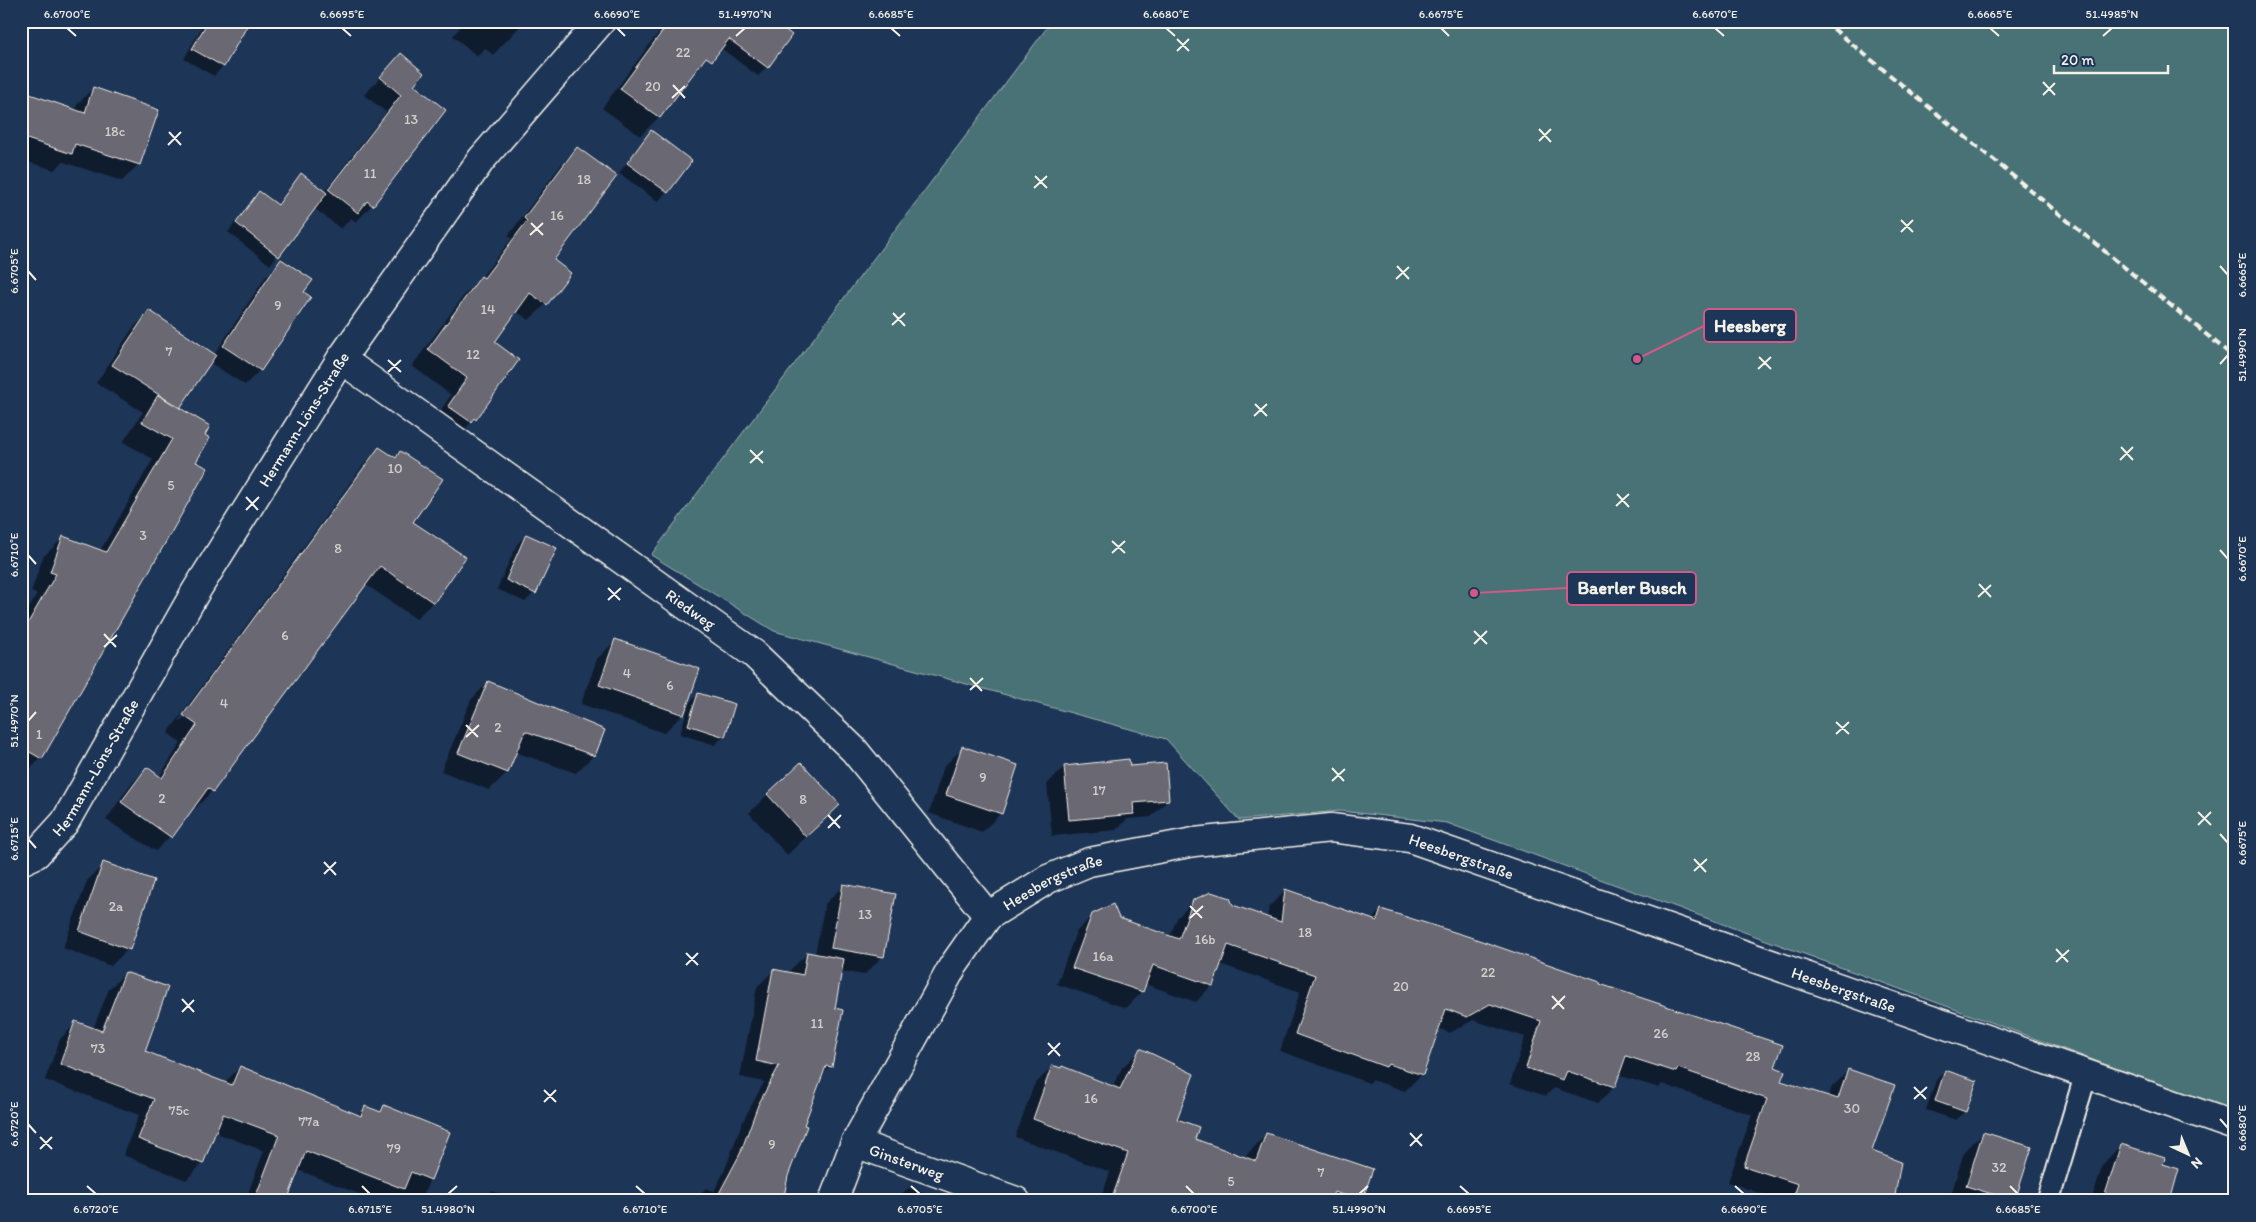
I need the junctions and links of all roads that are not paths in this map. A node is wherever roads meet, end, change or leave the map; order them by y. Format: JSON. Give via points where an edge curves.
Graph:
{"nodes":[{"id":1,"x":601,"y":21,"type":"edge"},
{"id":2,"x":341,"y":359,"type":"junction"},
{"id":3,"x":21,"y":861,"type":"edge"},
{"id":4,"x":988,"y":916,"type":"junction"},
{"id":5,"x":2086,"y":1074,"type":"junction"},
{"id":6,"x":2235,"y":1126,"type":"edge"},
{"id":7,"x":855,"y":1143,"type":"junction"},
{"id":8,"x":833,"y":1201,"type":"edge"},
{"id":9,"x":1016,"y":1201,"type":"edge"},
{"id":10,"x":2048,"y":1201,"type":"edge"}],
"edges":[{"from":1,"to":2,"type":"street","name":"Hermann-Löns-Straße","via":[[481,160]]},
{"from":2,"to":3,"type":"street","name":"Hermann-Löns-Straße","via":[[196,591],[65,822],[36,854]]},
{"from":2,"to":4,"type":"street","name":"Riedweg","via":[[754,654],[854,750]]},
{"from":4,"to":5,"type":"street","name":"Heesbergstraße","via":[[1048,879],[1089,862],[1175,846],[1331,828],[1410,838]]},
{"from":4,"to":7,"type":"street","name":"Heesbergstraße","via":[[953,966]]},
{"from":5,"to":6,"type":"street","name":"Heesbergstraße"},
{"from":5,"to":10,"type":"lane"},
{"from":7,"to":8,"type":"street","name":"Heesbergstraße"},
{"from":7,"to":9,"type":"street","name":"Ginsterweg"}]}
